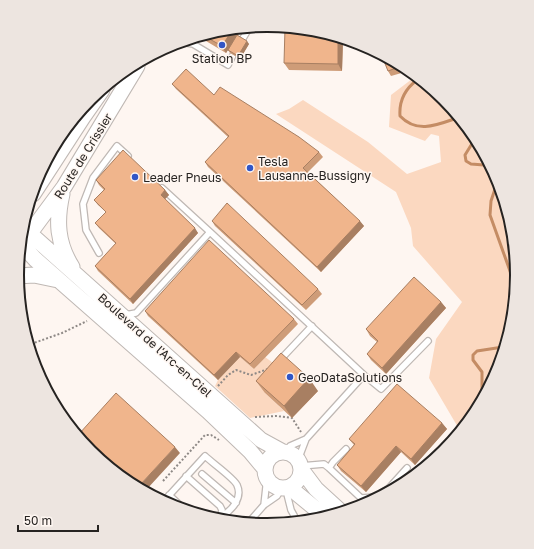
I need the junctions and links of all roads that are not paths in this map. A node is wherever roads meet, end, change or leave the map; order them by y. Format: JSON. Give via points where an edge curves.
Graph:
{"nodes":[{"id":1,"x":246,"y":33,"type":"edge"},
{"id":2,"x":242,"y":40,"type":"edge"},
{"id":3,"x":191,"y":44,"type":"edge"},
{"id":4,"x":233,"y":55,"type":"edge"},
{"id":5,"x":134,"y":71,"type":"edge"},
{"id":6,"x":88,"y":110,"type":"edge"},
{"id":7,"x":135,"y":162,"type":"edge"},
{"id":8,"x":50,"y":166,"type":"edge"},
{"id":9,"x":158,"y":184,"type":"edge"},
{"id":10,"x":64,"y":187,"type":"junction"},
{"id":11,"x":210,"y":232,"type":"junction"},
{"id":12,"x":28,"y":235,"type":"edge"},
{"id":13,"x":27,"y":239,"type":"edge"},
{"id":14,"x":26,"y":241,"type":"edge"},
{"id":15,"x":99,"y":253,"type":"dead end"},
{"id":16,"x":76,"y":274,"type":"junction"},
{"id":17,"x":24,"y":276,"type":"edge"},
{"id":18,"x":60,"y":281,"type":"junction"},
{"id":19,"x":122,"y":315,"type":"junction"},
{"id":20,"x":312,"y":326,"type":"junction"},
{"id":21,"x":428,"y":341,"type":"dead end"},
{"id":22,"x":276,"y":364,"type":"edge"},
{"id":23,"x":364,"y":375,"type":"junction"},
{"id":24,"x":306,"y":439,"type":"junction"},
{"id":25,"x":346,"y":449,"type":"dead end"},
{"id":26,"x":294,"y":460,"type":"junction"},
{"id":27,"x":329,"y":468,"type":"junction"},
{"id":28,"x":407,"y":468,"type":"dead end"},
{"id":29,"x":202,"y":474,"type":"dead end"},
{"id":30,"x":266,"y":474,"type":"junction"},
{"id":31,"x":186,"y":476,"type":"junction"},
{"id":32,"x":396,"y":481,"type":"edge"},
{"id":33,"x":286,"y":487,"type":"junction"},
{"id":34,"x":169,"y":495,"type":"joint"},
{"id":35,"x":172,"y":498,"type":"edge"},
{"id":36,"x":362,"y":498,"type":"edge"},
{"id":37,"x":236,"y":503,"type":"junction"},
{"id":38,"x":264,"y":505,"type":"junction"},
{"id":39,"x":336,"y":507,"type":"edge"},
{"id":40,"x":319,"y":512,"type":"edge"},
{"id":41,"x":222,"y":513,"type":"edge"},
{"id":42,"x":225,"y":514,"type":"edge"},
{"id":43,"x":294,"y":516,"type":"edge"},
{"id":44,"x":253,"y":517,"type":"edge"}],
"edges":[{"from":1,"to":2,"type":"lane"},
{"from":3,"to":4,"type":"lane","via":[[228,65]]},
{"from":5,"to":10,"type":"main road","name":"Route de Crissier"},
{"from":6,"to":8,"type":"main road","name":"Route de Crissier"},
{"from":7,"to":15,"type":"lane","via":[[117,146],[93,178],[83,204],[86,230]]},
{"from":9,"to":11,"type":"lane"},
{"from":10,"to":12,"type":"main road","name":"Route de Crissier"},
{"from":10,"to":16,"type":"main road","via":[[58,226],[64,251]]},
{"from":11,"to":19,"type":"lane","via":[[136,313]]},
{"from":11,"to":20,"type":"lane"},
{"from":13,"to":16,"type":"main road","name":"Boulevard de l'Arc-en-Ciel"},
{"from":14,"to":18,"type":"main road","name":"Boulevard de l'Arc-en-Ciel","via":[[35,259]]},
{"from":16,"to":19,"type":"main road","name":"Boulevard de l'Arc-en-Ciel"},
{"from":17,"to":18,"type":"main road","via":[[34,275]]},
{"from":18,"to":30,"type":"main road","name":"Boulevard de l'Arc-en-Ciel","via":[[208,411],[250,451]]},
{"from":19,"to":26,"type":"main road","name":"Boulevard de l'Arc-en-Ciel","via":[[260,440]]},
{"from":20,"to":22,"type":"lane"},
{"from":20,"to":23,"type":"lane"},
{"from":21,"to":23,"type":"lane","via":[[381,389]]},
{"from":23,"to":24,"type":"lane"},
{"from":24,"to":26,"type":"lane"},
{"from":24,"to":26,"type":"lane","via":[[290,446]]},
{"from":25,"to":27,"type":"lane"},
{"from":26,"to":27,"type":"lane","via":[[324,464]]},
{"from":26,"to":30,"type":"main road","via":[[276,454],[267,463]]},
{"from":26,"to":33,"type":"main road","via":[[298,480]]},
{"from":26,"to":39,"type":"main road","name":"Boulevard de l'Arc-en-Ciel","via":[[316,489]]},
{"from":27,"to":36,"type":"lane"},
{"from":28,"to":32,"type":"lane"},
{"from":29,"to":37,"type":"lane"},
{"from":30,"to":33,"type":"main road","via":[[273,485]]},
{"from":30,"to":38,"type":"lane"},
{"from":31,"to":34,"type":"lane"},
{"from":31,"to":37,"type":"lane","via":[[204,456],[236,484]]},
{"from":31,"to":41,"type":"lane","via":[[220,506]]},
{"from":33,"to":38,"type":"lane"},
{"from":33,"to":40,"type":"main road"},
{"from":33,"to":43,"type":"lane"},
{"from":34,"to":35,"type":"lane"},
{"from":37,"to":42,"type":"lane"},
{"from":38,"to":44,"type":"lane"}]}
